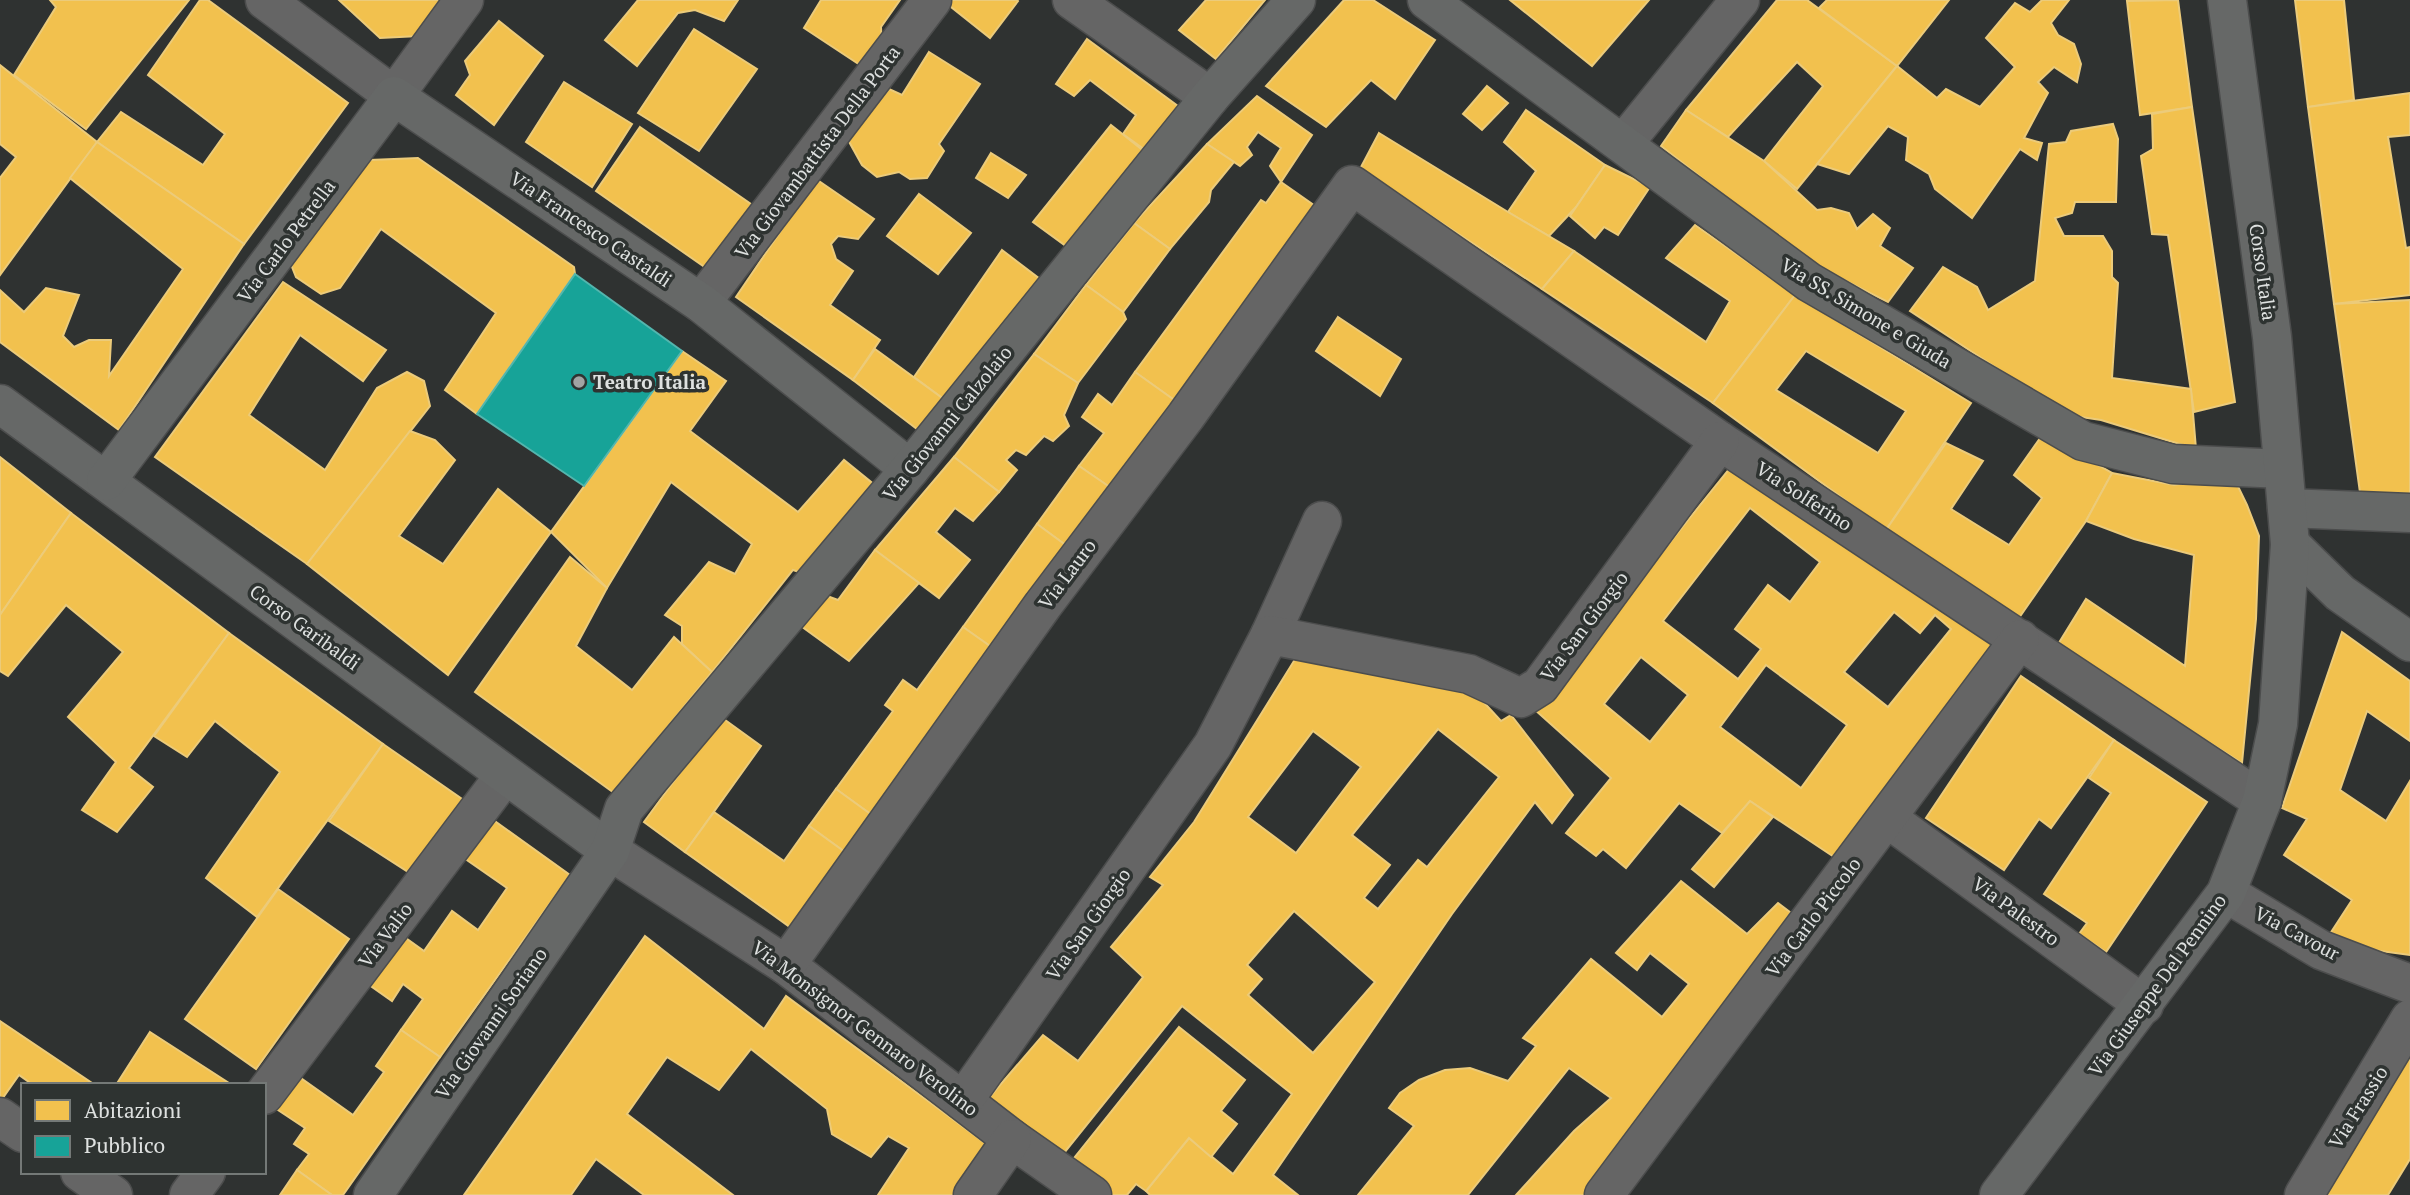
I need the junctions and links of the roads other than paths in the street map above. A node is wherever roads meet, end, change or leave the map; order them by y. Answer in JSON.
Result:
{"nodes":[{"id":1,"x":265,"y":0,"type":"edge"},
{"id":2,"x":464,"y":0,"type":"edge"},
{"id":3,"x":932,"y":0,"type":"edge"},
{"id":4,"x":1072,"y":0,"type":"edge"},
{"id":5,"x":1296,"y":0,"type":"edge"},
{"id":6,"x":1427,"y":0,"type":"edge"},
{"id":7,"x":1740,"y":0,"type":"edge"},
{"id":8,"x":2227,"y":0,"type":"edge"},
{"id":9,"x":394,"y":96,"type":"junction"},
{"id":10,"x":1210,"y":97,"type":"junction"},
{"id":11,"x":1624,"y":143,"type":"junction"},
{"id":12,"x":1352,"y":185,"type":"joint"},
{"id":13,"x":702,"y":303,"type":"junction"},
{"id":14,"x":0,"y":404,"type":"edge"},
{"id":15,"x":1720,"y":441,"type":"junction"},
{"id":16,"x":910,"y":469,"type":"junction"},
{"id":17,"x":2284,"y":469,"type":"junction"},
{"id":18,"x":106,"y":481,"type":"junction"},
{"id":19,"x":2410,"y":513,"type":"edge"},
{"id":20,"x":1322,"y":521,"type":"dead end"},
{"id":21,"x":2289,"y":526,"type":"junction"},
{"id":22,"x":1270,"y":635,"type":"junction"},
{"id":23,"x":2020,"y":639,"type":"junction"},
{"id":24,"x":2410,"y":642,"type":"edge"},
{"id":25,"x":505,"y":775,"type":"junction"},
{"id":26,"x":2262,"y":801,"type":"junction"},
{"id":27,"x":1887,"y":818,"type":"junction"},
{"id":28,"x":610,"y":851,"type":"junction"},
{"id":29,"x":2226,"y":893,"type":"junction"},
{"id":30,"x":786,"y":965,"type":"junction"},
{"id":31,"x":2410,"y":984,"type":"edge"},
{"id":32,"x":2144,"y":1005,"type":"junction"},
{"id":33,"x":2410,"y":1019,"type":"edge"},
{"id":34,"x":266,"y":1092,"type":"edge"},
{"id":35,"x":963,"y":1101,"type":"junction"},
{"id":36,"x":0,"y":1117,"type":"edge"},
{"id":37,"x":21,"y":1132,"type":"edge"},
{"id":38,"x":1012,"y":1139,"type":"junction"},
{"id":39,"x":83,"y":1174,"type":"edge"},
{"id":40,"x":205,"y":1174,"type":"edge"},
{"id":41,"x":113,"y":1195,"type":"edge"},
{"id":42,"x":189,"y":1195,"type":"edge"},
{"id":43,"x":373,"y":1195,"type":"edge"},
{"id":44,"x":973,"y":1195,"type":"edge"},
{"id":45,"x":1092,"y":1195,"type":"edge"},
{"id":46,"x":1604,"y":1195,"type":"edge"},
{"id":47,"x":1999,"y":1195,"type":"edge"},
{"id":48,"x":2304,"y":1195,"type":"edge"}],
"edges":[{"from":1,"to":9,"type":"street","name":"Via Francesco Castaldi"},
{"from":2,"to":9,"type":"street","name":"Via Carlo Petrella"},
{"from":3,"to":13,"type":"street","name":"Via Giovambattista Della Porta"},
{"from":4,"to":10,"type":"street"},
{"from":5,"to":10,"type":"main road","name":"Via Giovanni Calzolaio"},
{"from":6,"to":11,"type":"main road","name":"Via SS. Simone e Giuda"},
{"from":7,"to":11,"type":"street"},
{"from":8,"to":17,"type":"main road","name":"Corso Italia"},
{"from":9,"to":13,"type":"main road","name":"Via Francesco Castaldi"},
{"from":9,"to":18,"type":"main road","name":"Via Carlo Petrella"},
{"from":10,"to":16,"type":"main road","name":"Via Giovanni Calzolaio"},
{"from":11,"to":17,"type":"main road","name":"Via SS. Simone e Giuda"},
{"from":12,"to":15,"type":"street","name":"Via Solferino"},
{"from":12,"to":30,"type":"street","name":"Via Lauro"},
{"from":13,"to":16,"type":"main road","name":"Via Francesco Castaldi"},
{"from":14,"to":18,"type":"main road","name":"Corso Garibaldi"},
{"from":15,"to":22,"type":"street","name":"Via San Giorgio"},
{"from":15,"to":23,"type":"street","name":"Via Solferino"},
{"from":16,"to":28,"type":"main road","name":"Via Giovanni Calzolaio"},
{"from":17,"to":21,"type":"main road","name":"Corso Italia"},
{"from":18,"to":25,"type":"main road","name":"Corso Garibaldi"},
{"from":19,"to":21,"type":"main road"},
{"from":20,"to":22,"type":"street","name":"Via San Giorgio"},
{"from":21,"to":24,"type":"main road"},
{"from":21,"to":26,"type":"main road","name":"Via Giuseppe Del Pennino"},
{"from":22,"to":35,"type":"street","name":"Via San Giorgio"},
{"from":23,"to":26,"type":"street","name":"Via Solferino"},
{"from":23,"to":27,"type":"street","name":"Via Carlo Piccolo"},
{"from":25,"to":28,"type":"main road","name":"Corso Garibaldi"},
{"from":25,"to":34,"type":"street","name":"Via Valio"},
{"from":26,"to":29,"type":"main road","name":"Via Giuseppe Del Pennino"},
{"from":27,"to":32,"type":"street","name":"Via Palestro"},
{"from":27,"to":46,"type":"street","name":"Via Carlo Piccolo"},
{"from":28,"to":30,"type":"street","name":"Via Monsignor Gennaro Verolino"},
{"from":28,"to":43,"type":"main road","name":"Via Giovanni Soriano"},
{"from":29,"to":31,"type":"street","name":"Via Cavour"},
{"from":29,"to":32,"type":"main road","name":"Via Giuseppe Del Pennino"},
{"from":30,"to":35,"type":"street","name":"Via Monsignor Gennaro Verolino"},
{"from":32,"to":47,"type":"main road","name":"Via Giuseppe Del Pennino"},
{"from":33,"to":48,"type":"street","name":"Via Frassio"},
{"from":35,"to":38,"type":"street","name":"Via Monsignor Gennaro Verolino"},
{"from":36,"to":37,"type":"street"},
{"from":38,"to":44,"type":"street"},
{"from":38,"to":45,"type":"street","name":"Via Monsignor Gennaro Verolino"},
{"from":39,"to":41,"type":"street"},
{"from":40,"to":42,"type":"street"}]}
